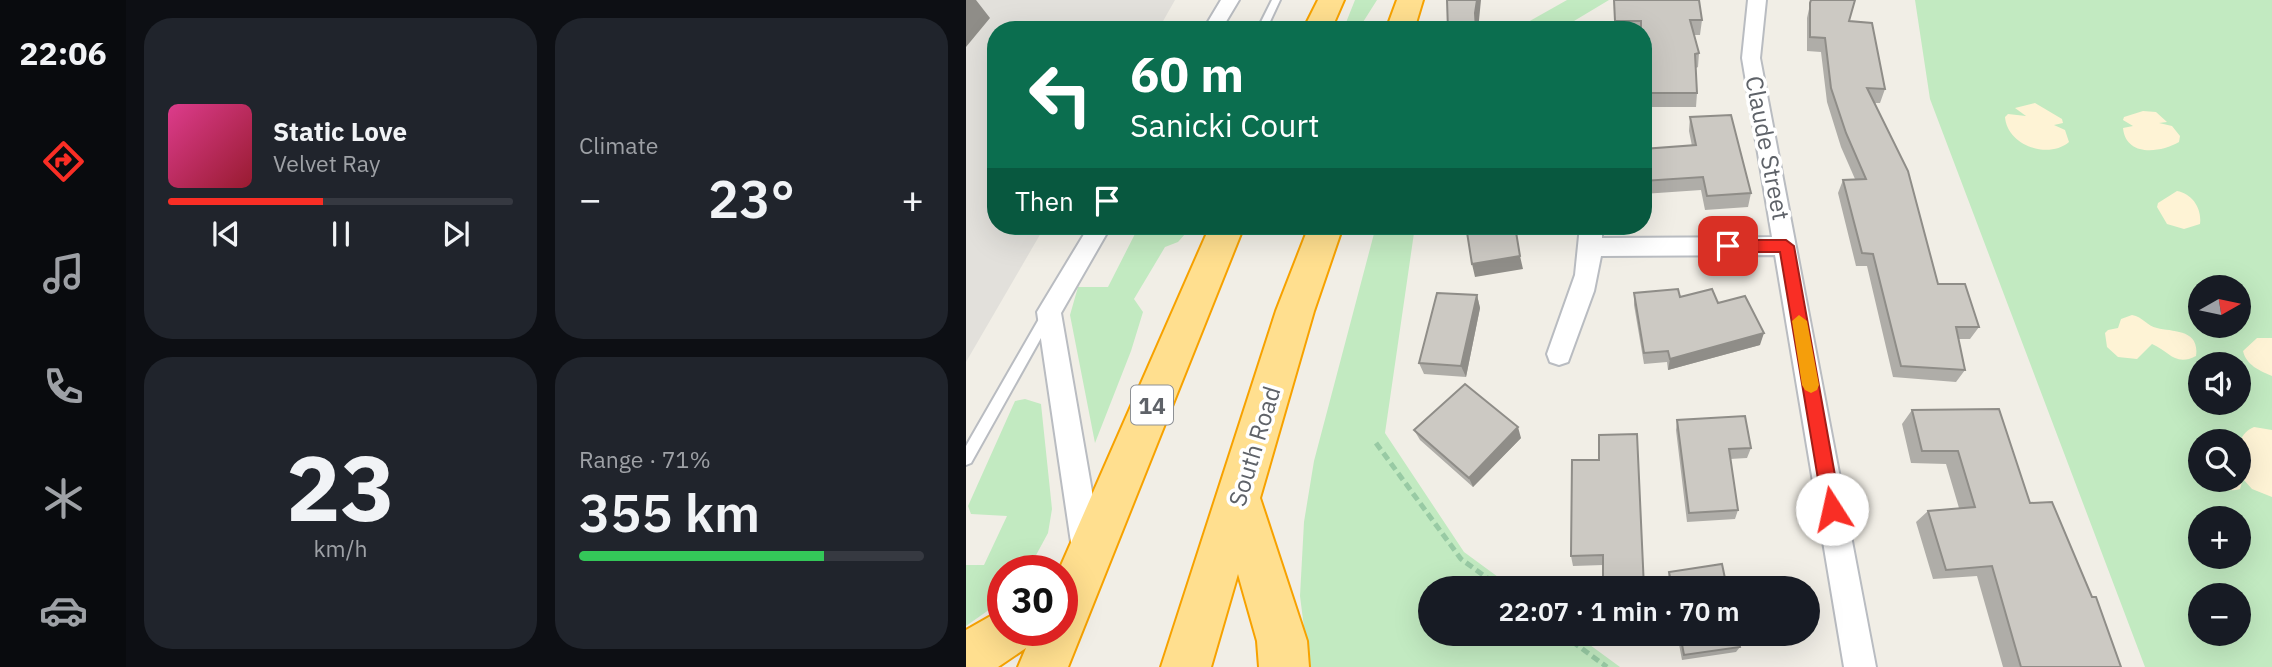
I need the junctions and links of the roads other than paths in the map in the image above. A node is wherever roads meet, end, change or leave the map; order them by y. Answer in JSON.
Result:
{"nodes":[{"id":1,"x":1230,"y":0,"type":"edge"},
{"id":2,"x":1276,"y":0,"type":"edge"},
{"id":3,"x":1331,"y":0,"type":"edge"},
{"id":4,"x":1410,"y":0,"type":"edge"},
{"id":5,"x":1757,"y":0,"type":"edge"},
{"id":6,"x":1217,"y":21,"type":"edge"},
{"id":7,"x":1266,"y":21,"type":"edge"},
{"id":8,"x":1321,"y":21,"type":"edge"},
{"id":9,"x":1403,"y":21,"type":"edge"},
{"id":10,"x":1095,"y":235,"type":"edge"},
{"id":11,"x":1223,"y":235,"type":"edge"},
{"id":12,"x":1323,"y":235,"type":"edge"},
{"id":13,"x":1592,"y":236,"type":"edge"},
{"id":14,"x":1786,"y":246,"type":"junction"},
{"id":15,"x":1049,"y":312,"type":"junction"},
{"id":16,"x":1559,"y":354,"type":"dead end"},
{"id":17,"x":966,"y":459,"type":"edge"},
{"id":18,"x":1238,"y":499,"type":"junction"},
{"id":19,"x":1076,"y":555,"type":"edge"},
{"id":20,"x":1078,"y":572,"type":"edge"},
{"id":21,"x":987,"y":645,"type":"edge"},
{"id":22,"x":1052,"y":646,"type":"edge"},
{"id":23,"x":966,"y":659,"type":"edge"},
{"id":24,"x":1043,"y":667,"type":"edge"},
{"id":25,"x":1186,"y":667,"type":"edge"},
{"id":26,"x":1284,"y":667,"type":"edge"},
{"id":27,"x":1860,"y":667,"type":"edge"}],
"edges":[{"from":1,"to":6,"type":"street"},
{"from":2,"to":7,"type":"lane"},
{"from":3,"to":8,"type":"highway"},
{"from":4,"to":9,"type":"highway"},
{"from":5,"to":14,"type":"street","name":"Claude Street"},
{"from":10,"to":15,"type":"street"},
{"from":11,"to":20,"type":"highway","number":"14"},
{"from":12,"to":18,"type":"highway","name":"South Road"},
{"from":13,"to":14,"type":"street"},
{"from":13,"to":16,"type":"street"},
{"from":14,"to":27,"type":"street","name":"Claude Street"},
{"from":15,"to":17,"type":"lane"},
{"from":15,"to":19,"type":"street"},
{"from":18,"to":25,"type":"highway","name":"South Road"},
{"from":18,"to":26,"type":"highway"},
{"from":21,"to":23,"type":"highway"},
{"from":22,"to":24,"type":"highway"}]}
